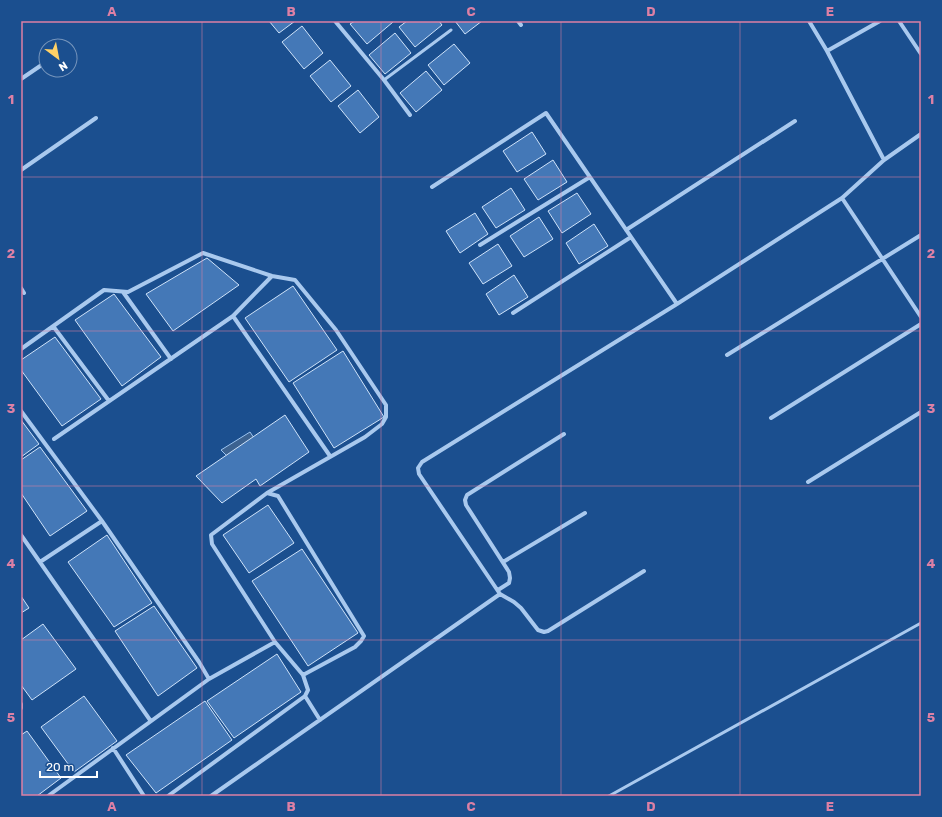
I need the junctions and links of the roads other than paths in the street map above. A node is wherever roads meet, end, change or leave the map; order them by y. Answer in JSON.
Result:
{"nodes":[{"id":1,"x":335,"y":21,"type":"edge"},
{"id":2,"x":809,"y":21,"type":"edge"},
{"id":3,"x":880,"y":21,"type":"edge"},
{"id":4,"x":900,"y":21,"type":"edge"},
{"id":5,"x":451,"y":30,"type":"dead end"},
{"id":6,"x":827,"y":51,"type":"junction"},
{"id":7,"x":921,"y":54,"type":"edge"},
{"id":8,"x":38,"y":67,"type":"edge"},
{"id":9,"x":21,"y":79,"type":"edge"},
{"id":10,"x":384,"y":80,"type":"junction"},
{"id":11,"x":410,"y":115,"type":"dead end"},
{"id":12,"x":96,"y":118,"type":"dead end"},
{"id":13,"x":794,"y":121,"type":"dead end"},
{"id":14,"x":921,"y":134,"type":"edge"},
{"id":15,"x":884,"y":160,"type":"junction"},
{"id":16,"x":21,"y":170,"type":"edge"},
{"id":17,"x":590,"y":177,"type":"junction"},
{"id":18,"x":432,"y":187,"type":"dead end"},
{"id":19,"x":842,"y":198,"type":"junction"},
{"id":20,"x":626,"y":230,"type":"junction"},
{"id":21,"x":921,"y":235,"type":"edge"},
{"id":22,"x":631,"y":237,"type":"junction"},
{"id":23,"x":480,"y":245,"type":"dead end"},
{"id":24,"x":882,"y":260,"type":"junction"},
{"id":25,"x":272,"y":276,"type":"junction"},
{"id":26,"x":21,"y":288,"type":"edge"},
{"id":27,"x":123,"y":292,"type":"junction"},
{"id":28,"x":24,"y":293,"type":"dead end"},
{"id":29,"x":677,"y":304,"type":"junction"},
{"id":30,"x":513,"y":313,"type":"dead end"},
{"id":31,"x":233,"y":316,"type":"junction"},
{"id":32,"x":921,"y":317,"type":"edge"},
{"id":33,"x":921,"y":324,"type":"edge"},
{"id":34,"x":53,"y":326,"type":"junction"},
{"id":35,"x":21,"y":349,"type":"edge"},
{"id":36,"x":727,"y":355,"type":"dead end"},
{"id":37,"x":172,"y":359,"type":"junction"},
{"id":38,"x":109,"y":401,"type":"junction"},
{"id":39,"x":21,"y":411,"type":"edge"},
{"id":40,"x":921,"y":412,"type":"edge"},
{"id":41,"x":771,"y":418,"type":"dead end"},
{"id":42,"x":564,"y":434,"type":"dead end"},
{"id":43,"x":54,"y":439,"type":"dead end"},
{"id":44,"x":330,"y":456,"type":"junction"},
{"id":45,"x":808,"y":482,"type":"dead end"},
{"id":46,"x":267,"y":493,"type":"junction"},
{"id":47,"x":585,"y":513,"type":"dead end"},
{"id":48,"x":102,"y":521,"type":"junction"},
{"id":49,"x":21,"y":535,"type":"edge"},
{"id":50,"x":40,"y":562,"type":"junction"},
{"id":51,"x":503,"y":562,"type":"junction"},
{"id":52,"x":644,"y":571,"type":"dead end"},
{"id":53,"x":499,"y":592,"type":"junction"},
{"id":54,"x":921,"y":623,"type":"edge"},
{"id":55,"x":275,"y":642,"type":"junction"},
{"id":56,"x":303,"y":675,"type":"junction"},
{"id":57,"x":209,"y":679,"type":"junction"},
{"id":58,"x":305,"y":696,"type":"junction"},
{"id":59,"x":21,"y":704,"type":"edge"},
{"id":60,"x":21,"y":708,"type":"edge"},
{"id":61,"x":150,"y":720,"type":"junction"},
{"id":62,"x":320,"y":720,"type":"junction"},
{"id":63,"x":113,"y":748,"type":"junction"},
{"id":64,"x":48,"y":796,"type":"edge"},
{"id":65,"x":144,"y":796,"type":"edge"},
{"id":66,"x":168,"y":796,"type":"edge"},
{"id":67,"x":211,"y":796,"type":"edge"},
{"id":68,"x":609,"y":796,"type":"edge"}],
"edges":[{"from":1,"to":10,"type":"street"},
{"from":2,"to":6,"type":"street"},
{"from":3,"to":6,"type":"street"},
{"from":4,"to":7,"type":"street"},
{"from":5,"to":10,"type":"lane"},
{"from":6,"to":15,"type":"street"},
{"from":8,"to":9,"type":"street"},
{"from":10,"to":11,"type":"street"},
{"from":12,"to":16,"type":"street"},
{"from":13,"to":20,"type":"street"},
{"from":14,"to":15,"type":"street"},
{"from":15,"to":19,"type":"street"},
{"from":17,"to":18,"type":"street"},
{"from":17,"to":20,"type":"street"},
{"from":17,"to":23,"type":"street"},
{"from":19,"to":24,"type":"street"},
{"from":19,"to":29,"type":"street"},
{"from":20,"to":22,"type":"street"},
{"from":21,"to":24,"type":"street"},
{"from":22,"to":29,"type":"street"},
{"from":22,"to":30,"type":"street"},
{"from":24,"to":32,"type":"street"},
{"from":24,"to":36,"type":"street"},
{"from":25,"to":27,"type":"street"},
{"from":25,"to":31,"type":"street"},
{"from":25,"to":44,"type":"street"},
{"from":26,"to":28,"type":"street"},
{"from":27,"to":34,"type":"street"},
{"from":27,"to":37,"type":"street"},
{"from":29,"to":53,"type":"street"},
{"from":31,"to":37,"type":"street"},
{"from":31,"to":44,"type":"street"},
{"from":33,"to":41,"type":"street"},
{"from":34,"to":35,"type":"street"},
{"from":34,"to":38,"type":"street"},
{"from":37,"to":38,"type":"street"},
{"from":38,"to":43,"type":"street"},
{"from":39,"to":48,"type":"street"},
{"from":40,"to":45,"type":"street"},
{"from":42,"to":51,"type":"street"},
{"from":44,"to":46,"type":"street"},
{"from":46,"to":55,"type":"street"},
{"from":46,"to":56,"type":"street"},
{"from":47,"to":51,"type":"street"},
{"from":48,"to":50,"type":"street"},
{"from":48,"to":57,"type":"street"},
{"from":49,"to":50,"type":"street"},
{"from":50,"to":61,"type":"street"},
{"from":51,"to":53,"type":"street"},
{"from":52,"to":53,"type":"street"},
{"from":53,"to":62,"type":"street"},
{"from":54,"to":68,"type":"lane"},
{"from":55,"to":56,"type":"street"},
{"from":55,"to":57,"type":"street"},
{"from":56,"to":58,"type":"street"},
{"from":57,"to":61,"type":"street"},
{"from":58,"to":62,"type":"street"},
{"from":58,"to":66,"type":"street"},
{"from":59,"to":60,"type":"street"},
{"from":61,"to":63,"type":"street"},
{"from":62,"to":67,"type":"street"},
{"from":63,"to":64,"type":"street"},
{"from":63,"to":65,"type":"street"}]}
